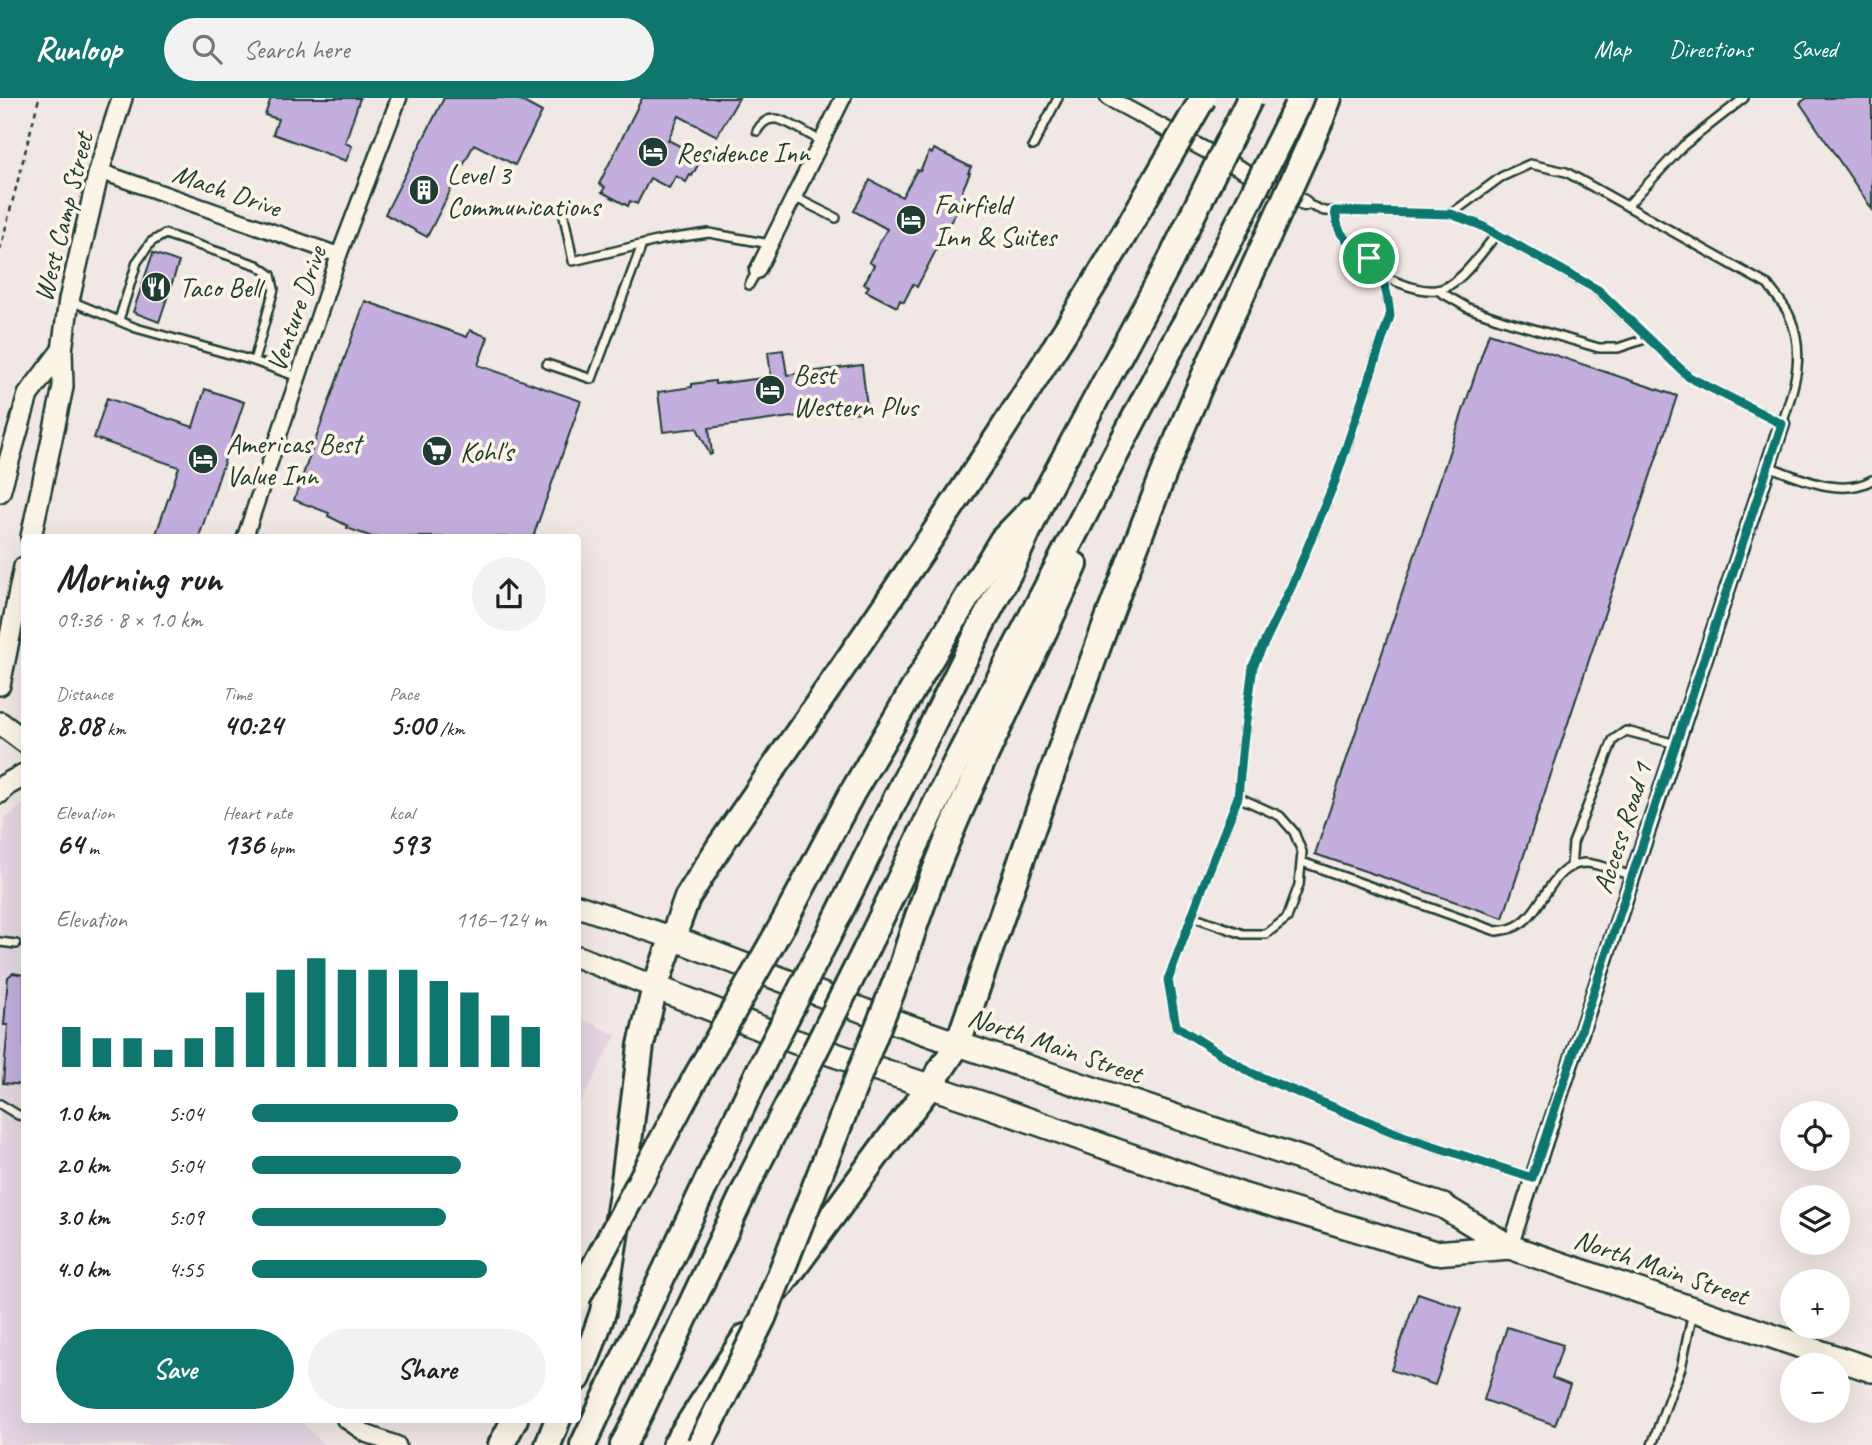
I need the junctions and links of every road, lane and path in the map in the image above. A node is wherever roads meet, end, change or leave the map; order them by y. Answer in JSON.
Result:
{"nodes":[{"id":1,"x":39,"y":98,"type":"edge"},
{"id":2,"x":122,"y":98,"type":"edge"},
{"id":3,"x":399,"y":98,"type":"edge"},
{"id":4,"x":843,"y":98,"type":"edge"},
{"id":5,"x":1058,"y":98,"type":"edge"},
{"id":6,"x":1108,"y":98,"type":"edge"},
{"id":7,"x":1203,"y":98,"type":"edge"},
{"id":8,"x":1250,"y":98,"type":"edge"},
{"id":9,"x":1744,"y":98,"type":"edge"},
{"id":10,"x":1298,"y":103,"type":"edge"},
{"id":11,"x":1325,"y":108,"type":"edge"},
{"id":12,"x":757,"y":131,"type":"dead end"},
{"id":13,"x":822,"y":142,"type":"junction"},
{"id":14,"x":1033,"y":146,"type":"dead end"},
{"id":15,"x":99,"y":171,"type":"junction"},
{"id":16,"x":793,"y":196,"type":"junction"},
{"id":17,"x":1304,"y":203,"type":"joint"},
{"id":18,"x":1627,"y":206,"type":"junction"},
{"id":19,"x":1335,"y":211,"type":"junction"},
{"id":20,"x":1451,"y":214,"type":"junction"},
{"id":21,"x":564,"y":216,"type":"dead end"},
{"id":22,"x":836,"y":218,"type":"dead end"},
{"id":23,"x":1497,"y":234,"type":"junction"},
{"id":24,"x":770,"y":244,"type":"junction"},
{"id":25,"x":642,"y":245,"type":"junction"},
{"id":26,"x":0,"y":250,"type":"edge"},
{"id":27,"x":339,"y":255,"type":"junction"},
{"id":28,"x":757,"y":271,"type":"joint"},
{"id":29,"x":1382,"y":276,"type":"junction"},
{"id":30,"x":749,"y":285,"type":"dead end"},
{"id":31,"x":1437,"y":290,"type":"junction"},
{"id":32,"x":69,"y":300,"type":"junction"},
{"id":33,"x":119,"y":320,"type":"junction"},
{"id":34,"x":1648,"y":338,"type":"junction"},
{"id":35,"x":1172,"y":346,"type":"junction"},
{"id":36,"x":62,"y":350,"type":"junction"},
{"id":37,"x":254,"y":361,"type":"junction"},
{"id":38,"x":547,"y":364,"type":"dead end"},
{"id":39,"x":299,"y":378,"type":"junction"},
{"id":40,"x":1782,"y":424,"type":"junction"},
{"id":41,"x":1768,"y":466,"type":"junction"},
{"id":42,"x":1872,"y":480,"type":"edge"},
{"id":43,"x":0,"y":492,"type":"edge"},
{"id":44,"x":1044,"y":496,"type":"junction"},
{"id":45,"x":32,"y":534,"type":"edge"},
{"id":46,"x":246,"y":534,"type":"edge"},
{"id":47,"x":21,"y":582,"type":"edge"},
{"id":48,"x":0,"y":685,"type":"edge"},
{"id":49,"x":0,"y":721,"type":"edge"},
{"id":50,"x":21,"y":722,"type":"edge"},
{"id":51,"x":21,"y":738,"type":"edge"},
{"id":52,"x":1676,"y":744,"type":"junction"},
{"id":53,"x":21,"y":776,"type":"edge"},
{"id":54,"x":0,"y":792,"type":"edge"},
{"id":55,"x":1238,"y":797,"type":"junction"},
{"id":56,"x":1301,"y":862,"type":"junction"},
{"id":57,"x":1570,"y":867,"type":"junction"},
{"id":58,"x":1632,"y":876,"type":"junction"},
{"id":59,"x":581,"y":906,"type":"edge"},
{"id":60,"x":1192,"y":916,"type":"junction"},
{"id":61,"x":673,"y":938,"type":"junction"},
{"id":62,"x":0,"y":942,"type":"edge"},
{"id":63,"x":16,"y":944,"type":"dead end"},
{"id":64,"x":581,"y":958,"type":"edge"},
{"id":65,"x":655,"y":987,"type":"junction"},
{"id":66,"x":958,"y":1044,"type":"junction"},
{"id":67,"x":930,"y":1086,"type":"junction"},
{"id":68,"x":0,"y":1104,"type":"edge"},
{"id":69,"x":21,"y":1116,"type":"edge"},
{"id":70,"x":1532,"y":1178,"type":"junction"},
{"id":71,"x":1510,"y":1247,"type":"junction"},
{"id":72,"x":581,"y":1291,"type":"edge"},
{"id":73,"x":1693,"y":1309,"type":"junction"},
{"id":74,"x":1872,"y":1370,"type":"edge"},
{"id":75,"x":581,"y":1371,"type":"edge"},
{"id":76,"x":351,"y":1423,"type":"edge"},
{"id":77,"x":513,"y":1423,"type":"edge"},
{"id":78,"x":556,"y":1423,"type":"edge"},
{"id":79,"x":397,"y":1445,"type":"edge"},
{"id":80,"x":501,"y":1445,"type":"edge"},
{"id":81,"x":548,"y":1445,"type":"edge"},
{"id":82,"x":583,"y":1445,"type":"edge"},
{"id":83,"x":623,"y":1445,"type":"edge"},
{"id":84,"x":676,"y":1445,"type":"edge"},
{"id":85,"x":700,"y":1445,"type":"edge"},
{"id":86,"x":1652,"y":1445,"type":"edge"}],
"edges":[{"from":1,"to":26,"type":"path"},
{"from":2,"to":15,"type":"main road","name":"West Camp Street"},
{"from":3,"to":27,"type":"street","name":"Venture Drive"},
{"from":4,"to":13,"type":"street"},
{"from":5,"to":14,"type":"lane"},
{"from":6,"to":17,"type":"street"},
{"from":7,"to":61,"type":"highway","bridge":true},
{"from":8,"to":44,"type":"highway","bridge":true},
{"from":9,"to":18,"type":"lane"},
{"from":10,"to":35,"type":"highway","bridge":true},
{"from":11,"to":66,"type":"highway","bridge":true},
{"from":12,"to":13,"type":"lane"},
{"from":13,"to":16,"type":"street"},
{"from":15,"to":27,"type":"street","name":"Mach Drive"},
{"from":15,"to":32,"type":"main road","name":"West Camp Street"},
{"from":16,"to":22,"type":"lane"},
{"from":16,"to":24,"type":"street"},
{"from":17,"to":19,"type":"lane"},
{"from":18,"to":20,"type":"lane"},
{"from":18,"to":40,"type":"lane"},
{"from":19,"to":20,"type":"lane"},
{"from":19,"to":29,"type":"lane"},
{"from":20,"to":23,"type":"lane"},
{"from":21,"to":25,"type":"lane"},
{"from":23,"to":31,"type":"lane"},
{"from":23,"to":34,"type":"lane"},
{"from":24,"to":25,"type":"lane"},
{"from":24,"to":28,"type":"street"},
{"from":25,"to":38,"type":"lane"},
{"from":27,"to":39,"type":"street","name":"Venture Drive"},
{"from":28,"to":30,"type":"lane"},
{"from":29,"to":31,"type":"lane"},
{"from":29,"to":55,"type":"lane"},
{"from":31,"to":34,"type":"lane"},
{"from":32,"to":33,"type":"lane"},
{"from":32,"to":36,"type":"main road","name":"West Camp Street"},
{"from":33,"to":37,"type":"lane"},
{"from":33,"to":37,"type":"lane"},
{"from":34,"to":40,"type":"lane"},
{"from":35,"to":83,"type":"highway","bridge":true},
{"from":35,"to":85,"type":"highway","bridge":true},
{"from":36,"to":43,"type":"main road","name":"West Camp Street"},
{"from":36,"to":45,"type":"main road","name":"West Camp Street"},
{"from":37,"to":39,"type":"lane"},
{"from":39,"to":46,"type":"street","name":"Venture Drive"},
{"from":40,"to":41,"type":"street","name":"Access Road 1"},
{"from":41,"to":42,"type":"lane"},
{"from":41,"to":52,"type":"street","name":"Access Road 1"},
{"from":44,"to":72,"type":"highway","bridge":true},
{"from":44,"to":82,"type":"highway","bridge":true},
{"from":47,"to":48,"type":"main road"},
{"from":49,"to":50,"type":"main road"},
{"from":49,"to":51,"type":"main road"},
{"from":52,"to":57,"type":"lane"},
{"from":52,"to":58,"type":"street","name":"Access Road 1"},
{"from":53,"to":54,"type":"main road"},
{"from":55,"to":56,"type":"lane"},
{"from":55,"to":60,"type":"lane"},
{"from":56,"to":57,"type":"lane"},
{"from":56,"to":60,"type":"lane"},
{"from":57,"to":58,"type":"lane"},
{"from":58,"to":70,"type":"street","name":"Access Road 1"},
{"from":59,"to":61,"type":"main road","name":"North Main Street"},
{"from":60,"to":70,"type":"lane"},
{"from":61,"to":65,"type":"highway"},
{"from":61,"to":66,"type":"highway","name":"North Main Street"},
{"from":62,"to":63,"type":"lane"},
{"from":64,"to":65,"type":"main road","name":"North Main Street"},
{"from":65,"to":67,"type":"highway","name":"North Main Street"},
{"from":65,"to":75,"type":"highway"},
{"from":66,"to":67,"type":"highway"},
{"from":66,"to":71,"type":"highway","name":"North Main Street"},
{"from":67,"to":71,"type":"highway","name":"North Main Street"},
{"from":67,"to":84,"type":"highway"},
{"from":68,"to":69,"type":"lane"},
{"from":70,"to":71,"type":"street","name":"Access Road 1"},
{"from":71,"to":73,"type":"highway","name":"North Main Street"},
{"from":73,"to":74,"type":"highway","name":"North Main Street"},
{"from":73,"to":86,"type":"lane"},
{"from":76,"to":79,"type":"street"},
{"from":77,"to":80,"type":"highway"},
{"from":78,"to":81,"type":"highway"}]}
